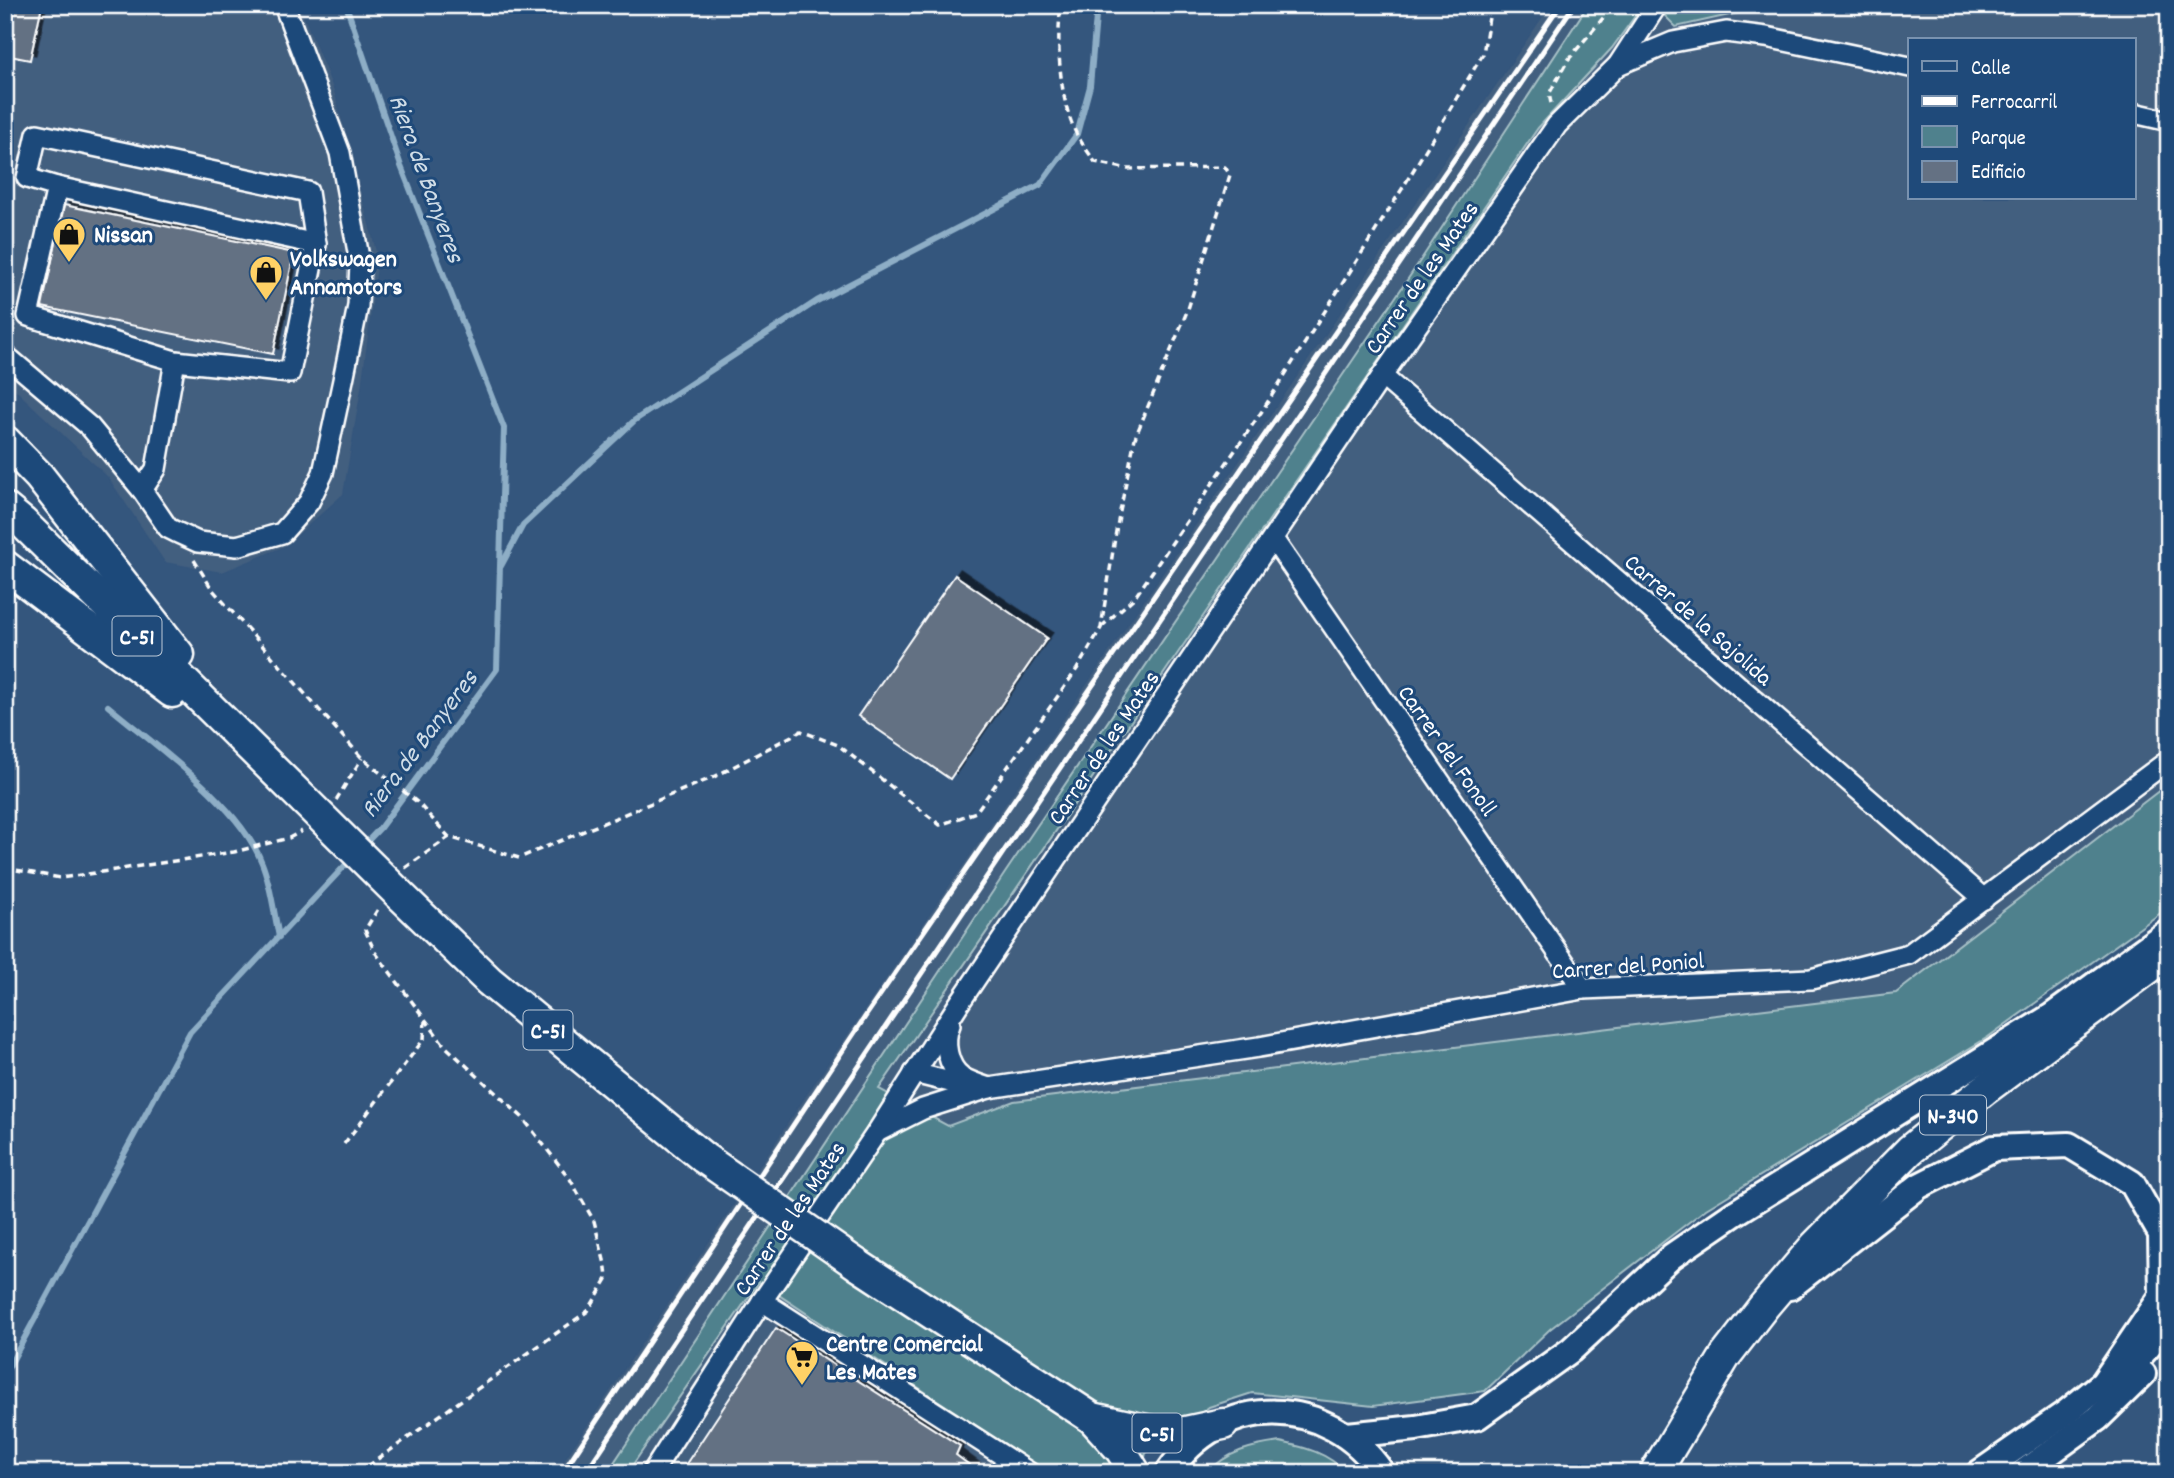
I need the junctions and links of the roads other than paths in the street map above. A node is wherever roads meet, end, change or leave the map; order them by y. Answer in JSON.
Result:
{"nodes":[{"id":1,"x":284,"y":5,"type":"edge"},
{"id":2,"x":1657,"y":5,"type":"edge"},
{"id":3,"x":1618,"y":65,"type":"junction"},
{"id":4,"x":1908,"y":67,"type":"edge"},
{"id":5,"x":2136,"y":113,"type":"edge"},
{"id":6,"x":2169,"y":121,"type":"edge"},
{"id":7,"x":57,"y":187,"type":"junction"},
{"id":8,"x":316,"y":244,"type":"junction"},
{"id":9,"x":5,"y":355,"type":"edge"},
{"id":10,"x":175,"y":361,"type":"junction"},
{"id":11,"x":1382,"y":376,"type":"junction"},
{"id":12,"x":5,"y":441,"type":"edge"},
{"id":13,"x":142,"y":490,"type":"junction"},
{"id":14,"x":5,"y":508,"type":"edge"},
{"id":15,"x":1273,"y":539,"type":"junction"},
{"id":16,"x":5,"y":566,"type":"edge"},
{"id":17,"x":2169,"y":760,"type":"edge"},
{"id":18,"x":267,"y":765,"type":"junction"},
{"id":19,"x":1984,"y":899,"type":"junction"},
{"id":20,"x":2169,"y":931,"type":"edge"},
{"id":21,"x":2169,"y":953,"type":"edge"},
{"id":22,"x":1583,"y":989,"type":"junction"},
{"id":23,"x":958,"y":1005,"type":"junction"},
{"id":24,"x":914,"y":1073,"type":"junction"},
{"id":25,"x":989,"y":1088,"type":"junction"},
{"id":26,"x":877,"y":1132,"type":"junction"},
{"id":27,"x":762,"y":1301,"type":"junction"},
{"id":28,"x":1764,"y":1306,"type":"junction"},
{"id":29,"x":2169,"y":1324,"type":"edge"},
{"id":30,"x":2169,"y":1348,"type":"edge"},
{"id":31,"x":1092,"y":1418,"type":"junction"},
{"id":32,"x":1223,"y":1424,"type":"junction"},
{"id":33,"x":1347,"y":1435,"type":"junction"},
{"id":34,"x":652,"y":1473,"type":"edge"},
{"id":35,"x":1030,"y":1473,"type":"edge"},
{"id":36,"x":1135,"y":1473,"type":"edge"},
{"id":37,"x":1168,"y":1473,"type":"edge"},
{"id":38,"x":1382,"y":1473,"type":"edge"},
{"id":39,"x":1655,"y":1473,"type":"edge"},
{"id":40,"x":1979,"y":1473,"type":"edge"},
{"id":41,"x":2001,"y":1473,"type":"edge"},
{"id":42,"x":2022,"y":1473,"type":"edge"}],
"edges":[{"from":1,"to":13,"type":"street"},
{"from":2,"to":3,"type":"street"},
{"from":3,"to":4,"type":"street"},
{"from":3,"to":11,"type":"street","name":"Carrer de les Mates"},
{"from":5,"to":6,"type":"street"},
{"from":7,"to":8,"type":"street"},
{"from":7,"to":8,"type":"street"},
{"from":7,"to":10,"type":"street"},
{"from":8,"to":10,"type":"street"},
{"from":9,"to":13,"type":"street"},
{"from":10,"to":13,"type":"street"},
{"from":11,"to":15,"type":"street","name":"Carrer de les Mates"},
{"from":11,"to":19,"type":"street","name":"Carrer de la Sajolida"},
{"from":12,"to":18,"type":"highway"},
{"from":14,"to":18,"type":"highway","number":"C-51"},
{"from":15,"to":22,"type":"street","name":"Carrer del Fonoll"},
{"from":15,"to":23,"type":"street","name":"Carrer de les Mates"},
{"from":16,"to":18,"type":"highway","number":"C-51"},
{"from":17,"to":19,"type":"street","name":"Carrer del Poniol"},
{"from":18,"to":31,"type":"highway","number":"C-51","bridge":true},
{"from":19,"to":22,"type":"street","name":"Carrer del Poniol"},
{"from":20,"to":33,"type":"main road"},
{"from":21,"to":28,"type":"highway","number":"N-340"},
{"from":22,"to":25,"type":"street","name":"Carrer del Poniol"},
{"from":23,"to":24,"type":"street","name":"Carrer de les Mates"},
{"from":23,"to":25,"type":"street"},
{"from":24,"to":25,"type":"street","name":"Carrer del Poniol"},
{"from":24,"to":26,"type":"street","name":"Carrer de les Mates"},
{"from":25,"to":26,"type":"street","name":"Carrer del Poniol"},
{"from":26,"to":27,"type":"street","name":"Carrer de les Mates"},
{"from":27,"to":34,"type":"street","name":"Carrer de les Mates"},
{"from":27,"to":35,"type":"street"},
{"from":28,"to":39,"type":"highway","number":"N-340"},
{"from":28,"to":40,"type":"main road"},
{"from":29,"to":41,"type":"main road"},
{"from":30,"to":42,"type":"main road"},
{"from":31,"to":32,"type":"highway","number":"C-51"},
{"from":31,"to":36,"type":"highway","number":"C-51"},
{"from":32,"to":33,"type":"main road"},
{"from":32,"to":37,"type":"main road"},
{"from":33,"to":38,"type":"main road"}]}
